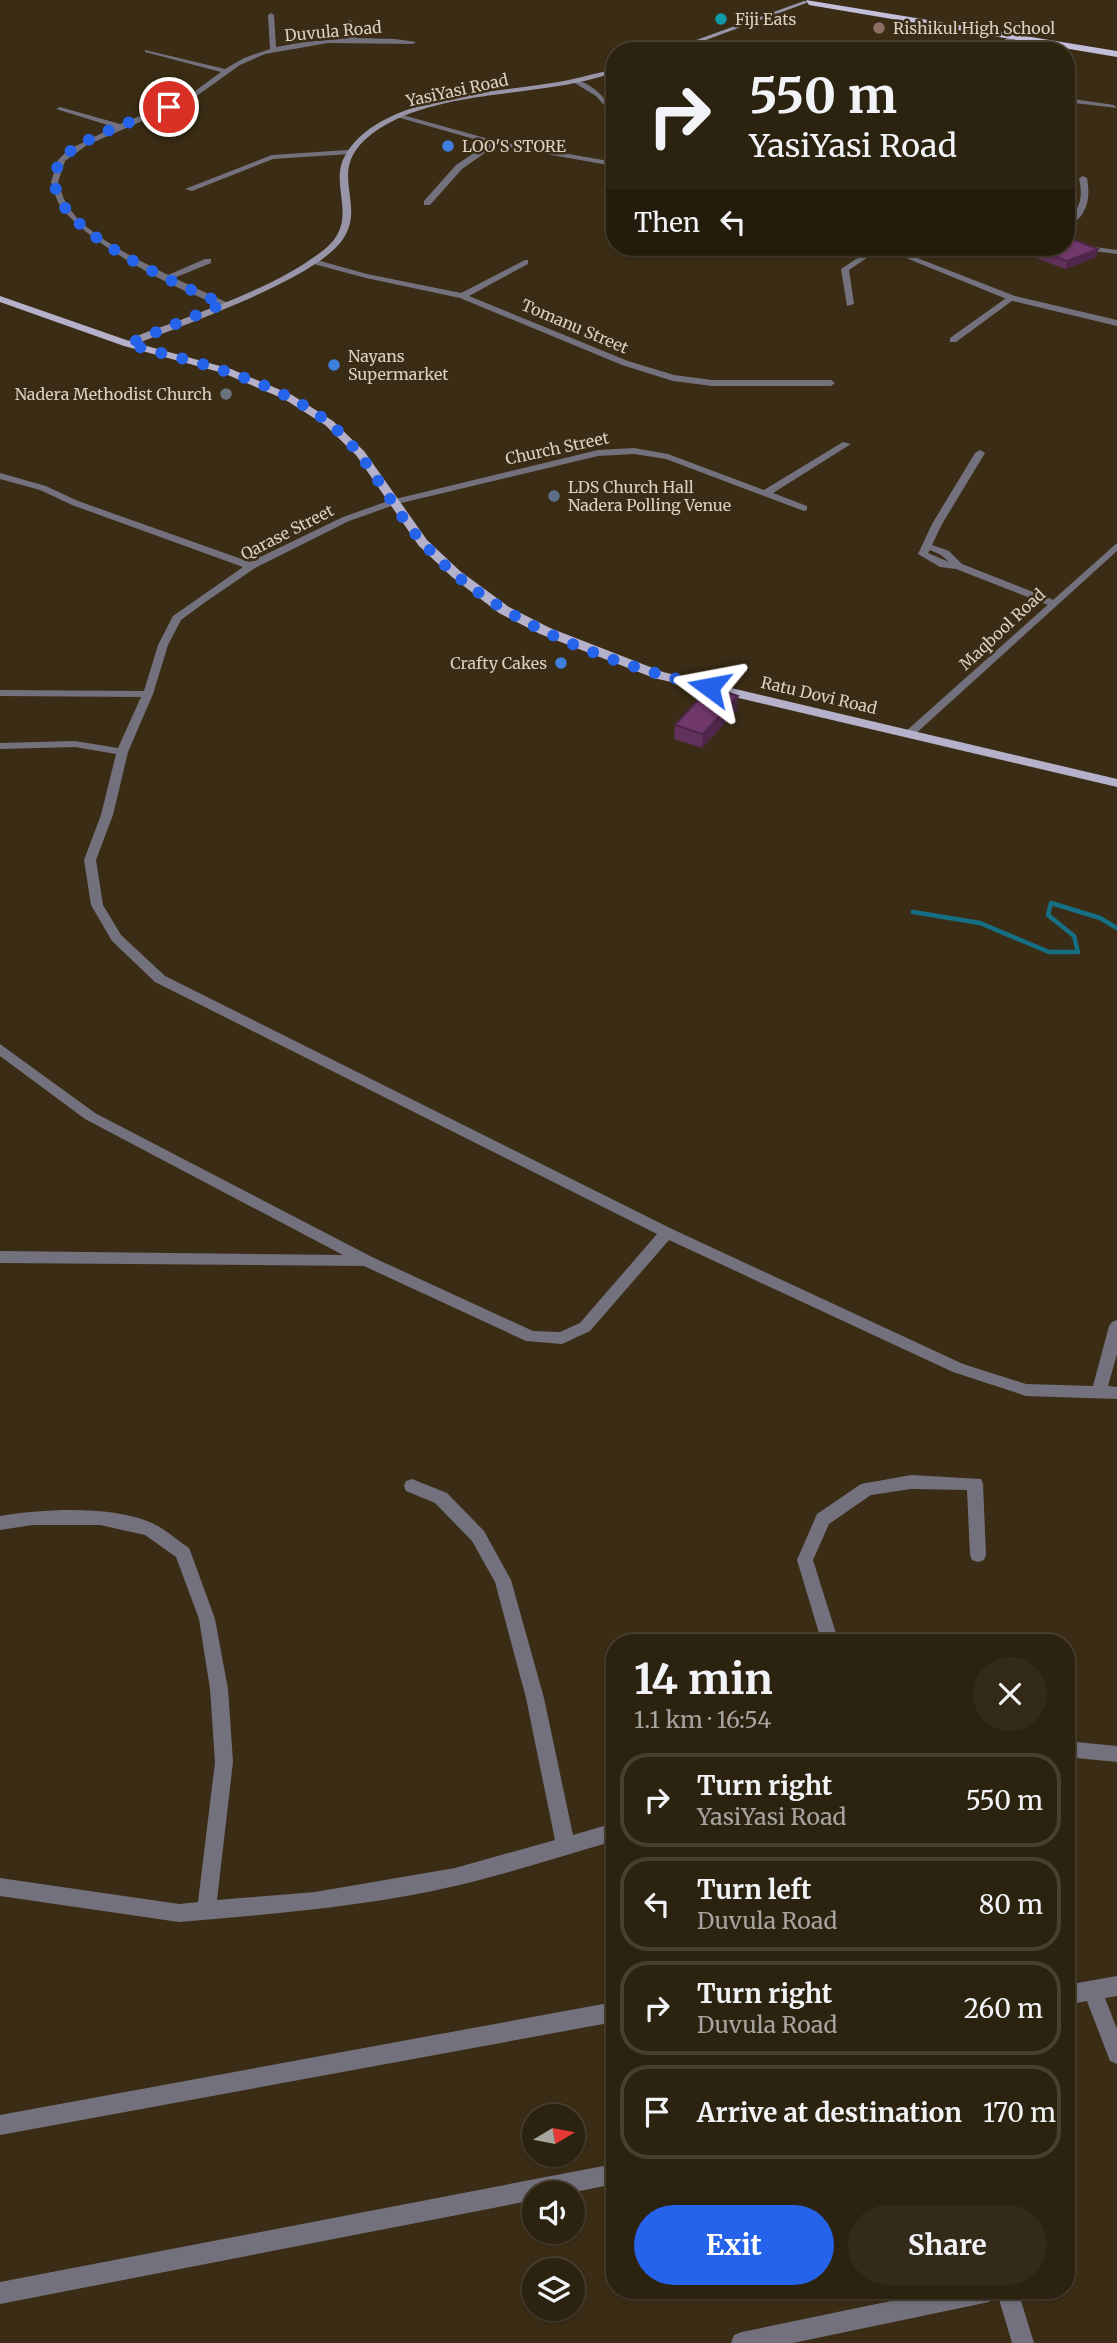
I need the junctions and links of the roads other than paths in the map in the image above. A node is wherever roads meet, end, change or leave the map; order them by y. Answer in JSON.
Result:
{"nodes":[{"id":1,"x":823,"y":0,"type":"edge"},
{"id":2,"x":805,"y":1,"type":"edge"},
{"id":3,"x":271,"y":15,"type":"dead end"},
{"id":4,"x":350,"y":22,"type":"dead end"},
{"id":5,"x":1015,"y":36,"type":"junction"},
{"id":6,"x":353,"y":41,"type":"junction"},
{"id":7,"x":413,"y":42,"type":"dead end"},
{"id":8,"x":694,"y":42,"type":"edge"},
{"id":9,"x":1004,"y":42,"type":"edge"},
{"id":10,"x":1053,"y":42,"type":"edge"},
{"id":11,"x":1075,"y":45,"type":"edge"},
{"id":12,"x":147,"y":51,"type":"dead end"},
{"id":13,"x":273,"y":51,"type":"junction"},
{"id":14,"x":1117,"y":52,"type":"edge"},
{"id":15,"x":225,"y":71,"type":"junction"},
{"id":16,"x":606,"y":73,"type":"edge"},
{"id":17,"x":575,"y":81,"type":"junction"},
{"id":18,"x":1075,"y":101,"type":"edge"},
{"id":19,"x":606,"y":105,"type":"edge"},
{"id":20,"x":1114,"y":107,"type":"dead end"},
{"id":21,"x":60,"y":109,"type":"dead end"},
{"id":22,"x":399,"y":116,"type":"junction"},
{"id":23,"x":123,"y":127,"type":"junction"},
{"id":24,"x":495,"y":143,"type":"junction"},
{"id":25,"x":347,"y":152,"type":"junction"},
{"id":26,"x":606,"y":163,"type":"edge"},
{"id":27,"x":1083,"y":178,"type":"dead end"},
{"id":28,"x":189,"y":189,"type":"dead end"},
{"id":29,"x":427,"y":203,"type":"dead end"},
{"id":30,"x":1075,"y":218,"type":"edge"},
{"id":31,"x":1075,"y":244,"type":"edge"},
{"id":32,"x":1117,"y":252,"type":"edge"},
{"id":33,"x":866,"y":256,"type":"edge"},
{"id":34,"x":904,"y":256,"type":"edge"},
{"id":35,"x":208,"y":261,"type":"dead end"},
{"id":36,"x":313,"y":261,"type":"junction"},
{"id":37,"x":525,"y":262,"type":"dead end"},
{"id":38,"x":167,"y":278,"type":"junction"},
{"id":39,"x":462,"y":296,"type":"junction"},
{"id":40,"x":1012,"y":298,"type":"junction"},
{"id":41,"x":0,"y":299,"type":"edge"},
{"id":42,"x":850,"y":303,"type":"dead end"},
{"id":43,"x":223,"y":304,"type":"junction"},
{"id":44,"x":1117,"y":323,"type":"edge"},
{"id":45,"x":953,"y":340,"type":"dead end"},
{"id":46,"x":128,"y":344,"type":"junction"},
{"id":47,"x":831,"y":383,"type":"dead end"},
{"id":48,"x":846,"y":443,"type":"dead end"},
{"id":49,"x":980,"y":453,"type":"dead end"},
{"id":50,"x":0,"y":476,"type":"edge"},
{"id":51,"x":766,"y":494,"type":"junction"},
{"id":52,"x":394,"y":502,"type":"junction"},
{"id":53,"x":804,"y":508,"type":"dead end"},
{"id":54,"x":1117,"y":547,"type":"edge"},
{"id":55,"x":251,"y":566,"type":"junction"},
{"id":56,"x":1052,"y":603,"type":"junction"},
{"id":57,"x":0,"y":692,"type":"edge"},
{"id":58,"x":148,"y":694,"type":"junction"},
{"id":59,"x":909,"y":734,"type":"junction"},
{"id":60,"x":0,"y":746,"type":"edge"},
{"id":61,"x":122,"y":752,"type":"junction"},
{"id":62,"x":1117,"y":783,"type":"edge"},
{"id":63,"x":0,"y":1049,"type":"edge"},
{"id":64,"x":667,"y":1233,"type":"junction"},
{"id":65,"x":0,"y":1257,"type":"edge"},
{"id":66,"x":367,"y":1261,"type":"junction"},
{"id":67,"x":1117,"y":1326,"type":"edge"},
{"id":68,"x":1099,"y":1393,"type":"junction"},
{"id":69,"x":1117,"y":1393,"type":"edge"},
{"id":70,"x":412,"y":1486,"type":"dead end"},
{"id":71,"x":0,"y":1523,"type":"edge"},
{"id":72,"x":978,"y":1555,"type":"dead end"},
{"id":73,"x":827,"y":1634,"type":"edge"},
{"id":74,"x":1075,"y":1750,"type":"edge"},
{"id":75,"x":1117,"y":1754,"type":"edge"},
{"id":76,"x":606,"y":1834,"type":"edge"},
{"id":77,"x":566,"y":1846,"type":"junction"},
{"id":78,"x":0,"y":1887,"type":"edge"},
{"id":79,"x":206,"y":1911,"type":"junction"},
{"id":80,"x":1117,"y":1986,"type":"edge"},
{"id":81,"x":1092,"y":1990,"type":"junction"},
{"id":82,"x":1075,"y":1993,"type":"edge"},
{"id":83,"x":606,"y":2013,"type":"edge"},
{"id":84,"x":1117,"y":2054,"type":"edge"},
{"id":85,"x":0,"y":2125,"type":"edge"},
{"id":86,"x":606,"y":2176,"type":"edge"},
{"id":87,"x":0,"y":2293,"type":"edge"},
{"id":88,"x":951,"y":2299,"type":"edge"},
{"id":89,"x":1009,"y":2299,"type":"edge"},
{"id":90,"x":742,"y":2343,"type":"edge"},
{"id":91,"x":1023,"y":2343,"type":"edge"}],
"edges":[{"from":1,"to":5,"type":"highway"},
{"from":2,"to":5,"type":"highway"},
{"from":2,"to":8,"type":"main road"},
{"from":3,"to":13,"type":"street"},
{"from":4,"to":6,"type":"street"},
{"from":5,"to":9,"type":"street"},
{"from":5,"to":10,"type":"highway"},
{"from":6,"to":7,"type":"street","name":"Duvula Road"},
{"from":6,"to":13,"type":"street","name":"Duvula Road"},
{"from":11,"to":14,"type":"highway"},
{"from":12,"to":15,"type":"street"},
{"from":13,"to":15,"type":"street","name":"Duvula Road"},
{"from":15,"to":23,"type":"street","name":"Duvula Road"},
{"from":16,"to":17,"type":"main road","name":"YasiYasi Road"},
{"from":17,"to":19,"type":"street"},
{"from":17,"to":22,"type":"main road","name":"YasiYasi Road"},
{"from":18,"to":20,"type":"street"},
{"from":21,"to":23,"type":"street"},
{"from":22,"to":24,"type":"street"},
{"from":22,"to":25,"type":"main road","name":"YasiYasi Road"},
{"from":23,"to":38,"type":"street","name":"Duvula Road"},
{"from":24,"to":26,"type":"street"},
{"from":24,"to":29,"type":"street"},
{"from":25,"to":28,"type":"street"},
{"from":25,"to":36,"type":"main road"},
{"from":27,"to":30,"type":"street"},
{"from":31,"to":32,"type":"street"},
{"from":33,"to":42,"type":"street"},
{"from":34,"to":40,"type":"street"},
{"from":35,"to":38,"type":"street"},
{"from":36,"to":39,"type":"street","name":"Tomanu Street"},
{"from":36,"to":43,"type":"main road"},
{"from":37,"to":39,"type":"street"},
{"from":38,"to":43,"type":"street","name":"Duvula Road"},
{"from":39,"to":47,"type":"street","name":"Tomanu Street"},
{"from":40,"to":44,"type":"street"},
{"from":40,"to":45,"type":"street"},
{"from":41,"to":46,"type":"main road","name":"Ratu Dovi Road"},
{"from":43,"to":46,"type":"main road"},
{"from":46,"to":52,"type":"main road","name":"Ratu Dovi Road"},
{"from":48,"to":51,"type":"street"},
{"from":49,"to":56,"type":"street"},
{"from":50,"to":55,"type":"street"},
{"from":51,"to":52,"type":"street","name":"Church Street"},
{"from":51,"to":53,"type":"street","name":"Church Street"},
{"from":52,"to":55,"type":"street","name":"Qarase Street"},
{"from":52,"to":59,"type":"main road","name":"Ratu Dovi Road"},
{"from":54,"to":56,"type":"street","name":"Maqbool Road"},
{"from":55,"to":58,"type":"street","name":"Qarase Street"},
{"from":56,"to":59,"type":"street","name":"Maqbool Road"},
{"from":57,"to":58,"type":"street"},
{"from":58,"to":61,"type":"street","name":"Qarase Street"},
{"from":59,"to":62,"type":"main road","name":"Ratu Dovi Road"},
{"from":60,"to":61,"type":"street"},
{"from":61,"to":64,"type":"street","name":"Qarase Street"},
{"from":63,"to":66,"type":"street"},
{"from":64,"to":66,"type":"street"},
{"from":64,"to":68,"type":"street","name":"Qarase Street"},
{"from":65,"to":66,"type":"street"},
{"from":67,"to":68,"type":"street"},
{"from":68,"to":69,"type":"street","name":"Qarase Street"},
{"from":70,"to":77,"type":"street"},
{"from":71,"to":79,"type":"street"},
{"from":72,"to":73,"type":"street"},
{"from":74,"to":75,"type":"street"},
{"from":76,"to":77,"type":"street"},
{"from":77,"to":79,"type":"street"},
{"from":78,"to":79,"type":"street"},
{"from":80,"to":81,"type":"street"},
{"from":81,"to":82,"type":"street"},
{"from":81,"to":84,"type":"street"},
{"from":83,"to":85,"type":"street"},
{"from":86,"to":87,"type":"street"},
{"from":88,"to":90,"type":"street"},
{"from":89,"to":91,"type":"street"}]}
